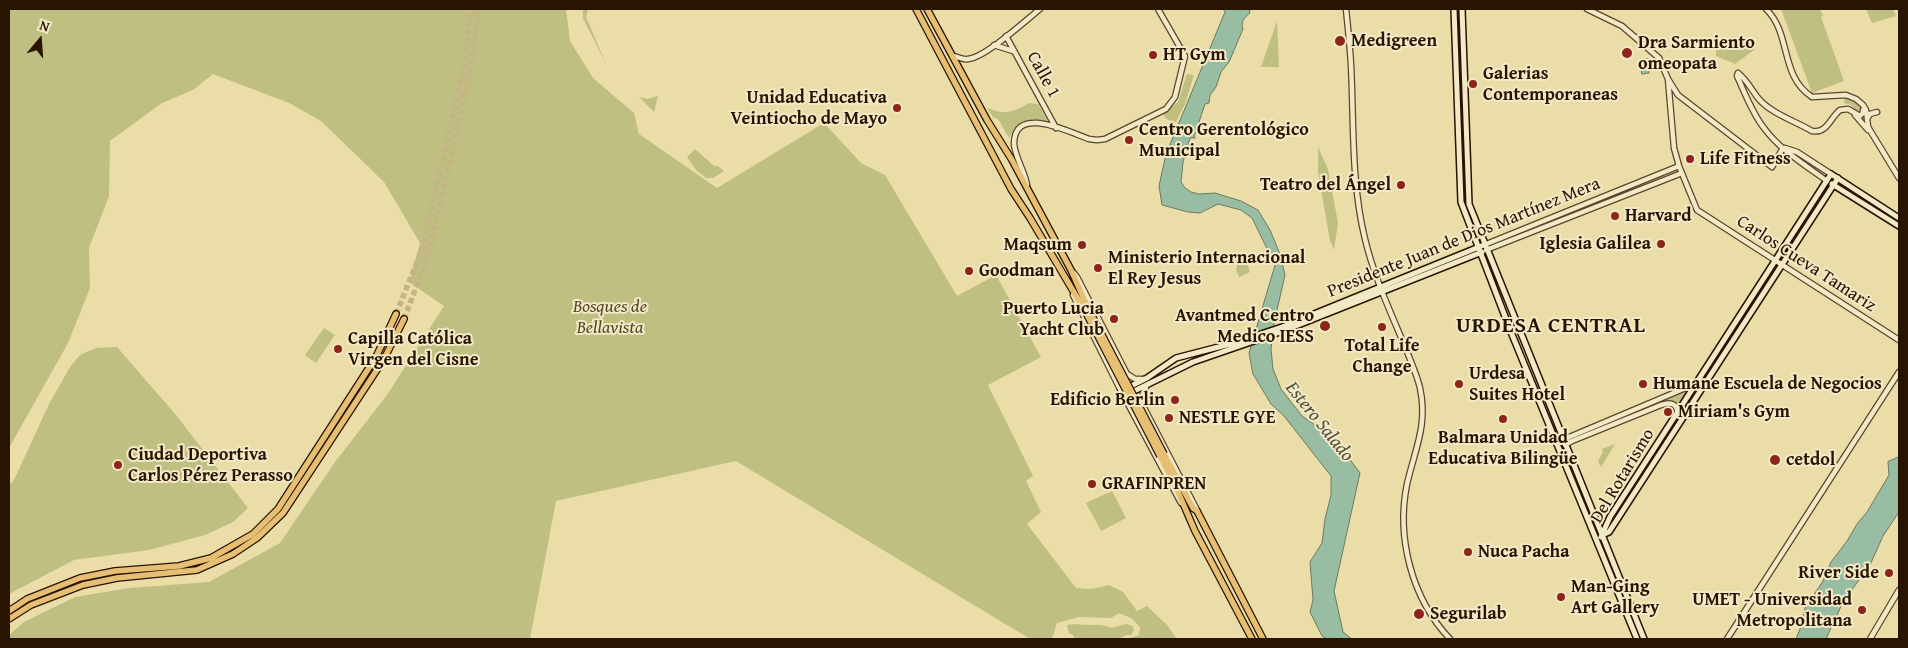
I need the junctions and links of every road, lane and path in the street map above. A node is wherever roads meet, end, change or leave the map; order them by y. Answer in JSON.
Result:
{"nodes":[{"id":1,"x":916,"y":9,"type":"edge"},
{"id":2,"x":927,"y":9,"type":"edge"},
{"id":3,"x":1040,"y":9,"type":"edge"},
{"id":4,"x":1346,"y":9,"type":"edge"},
{"id":5,"x":1454,"y":9,"type":"edge"},
{"id":6,"x":1462,"y":9,"type":"edge"},
{"id":7,"x":1588,"y":9,"type":"edge"},
{"id":8,"x":1766,"y":9,"type":"edge"},
{"id":9,"x":1160,"y":10,"type":"edge"},
{"id":10,"x":1006,"y":36,"type":"junction"},
{"id":11,"x":994,"y":45,"type":"junction"},
{"id":12,"x":1014,"y":51,"type":"junction"},
{"id":13,"x":953,"y":56,"type":"junction"},
{"id":14,"x":1455,"y":60,"type":"junction"},
{"id":15,"x":1463,"y":61,"type":"junction"},
{"id":16,"x":1668,"y":79,"type":"junction"},
{"id":17,"x":1678,"y":95,"type":"junction"},
{"id":18,"x":1860,"y":102,"type":"junction"},
{"id":19,"x":1670,"y":104,"type":"junction"},
{"id":20,"x":1852,"y":112,"type":"junction"},
{"id":21,"x":1877,"y":112,"type":"dead end"},
{"id":22,"x":1866,"y":122,"type":"junction"},
{"id":23,"x":1056,"y":128,"type":"junction"},
{"id":24,"x":1875,"y":139,"type":"junction"},
{"id":25,"x":1783,"y":148,"type":"junction"},
{"id":26,"x":1679,"y":166,"type":"junction"},
{"id":27,"x":1682,"y":173,"type":"junction"},
{"id":28,"x":1832,"y":174,"type":"junction"},
{"id":29,"x":1838,"y":178,"type":"junction"},
{"id":30,"x":1899,"y":178,"type":"edge"},
{"id":31,"x":1827,"y":181,"type":"junction"},
{"id":32,"x":1460,"y":184,"type":"junction"},
{"id":33,"x":1468,"y":184,"type":"junction"},
{"id":34,"x":1834,"y":185,"type":"junction"},
{"id":35,"x":1028,"y":192,"type":"junction"},
{"id":36,"x":1899,"y":218,"type":"edge"},
{"id":37,"x":1899,"y":226,"type":"edge"},
{"id":38,"x":1482,"y":249,"type":"junction"},
{"id":39,"x":1776,"y":261,"type":"junction"},
{"id":40,"x":1782,"y":264,"type":"junction"},
{"id":41,"x":1071,"y":270,"type":"junction"},
{"id":42,"x":1071,"y":289,"type":"junction"},
{"id":43,"x":1381,"y":289,"type":"junction"},
{"id":44,"x":1087,"y":310,"type":"junction"},
{"id":45,"x":396,"y":314,"type":"tunnel mouth"},
{"id":46,"x":404,"y":319,"type":"tunnel mouth"},
{"id":47,"x":386,"y":337,"type":"junction"},
{"id":48,"x":395,"y":340,"type":"junction"},
{"id":49,"x":1899,"y":340,"type":"edge"},
{"id":50,"x":1235,"y":346,"type":"junction"},
{"id":51,"x":1181,"y":356,"type":"junction"},
{"id":52,"x":1523,"y":361,"type":"junction"},
{"id":53,"x":1170,"y":362,"type":"junction"},
{"id":54,"x":1187,"y":365,"type":"junction"},
{"id":55,"x":1123,"y":367,"type":"junction"},
{"id":56,"x":1534,"y":368,"type":"junction"},
{"id":57,"x":1175,"y":371,"type":"junction"},
{"id":58,"x":1899,"y":372,"type":"edge"},
{"id":59,"x":1112,"y":373,"type":"junction"},
{"id":60,"x":1529,"y":374,"type":"junction"},
{"id":61,"x":1149,"y":380,"type":"junction"},
{"id":62,"x":1695,"y":384,"type":"junction"},
{"id":63,"x":1122,"y":393,"type":"junction"},
{"id":64,"x":1545,"y":395,"type":"junction"},
{"id":65,"x":1142,"y":403,"type":"junction"},
{"id":66,"x":1130,"y":408,"type":"junction"},
{"id":67,"x":1676,"y":417,"type":"junction"},
{"id":68,"x":1562,"y":438,"type":"junction"},
{"id":69,"x":1565,"y":446,"type":"junction"},
{"id":70,"x":1162,"y":455,"type":"junction"},
{"id":71,"x":1184,"y":508,"type":"junction"},
{"id":72,"x":1584,"y":509,"type":"junction"},
{"id":73,"x":1198,"y":511,"type":"junction"},
{"id":74,"x":1610,"y":518,"type":"junction"},
{"id":75,"x":1596,"y":520,"type":"junction"},
{"id":76,"x":1602,"y":534,"type":"junction"},
{"id":77,"x":1603,"y":557,"type":"junction"},
{"id":78,"x":1899,"y":590,"type":"edge"},
{"id":79,"x":9,"y":611,"type":"edge"},
{"id":80,"x":9,"y":619,"type":"edge"},
{"id":81,"x":1252,"y":639,"type":"edge"},
{"id":82,"x":1263,"y":639,"type":"edge"},
{"id":83,"x":1450,"y":639,"type":"edge"},
{"id":84,"x":1637,"y":639,"type":"edge"},
{"id":85,"x":1644,"y":639,"type":"edge"},
{"id":86,"x":1725,"y":639,"type":"edge"},
{"id":87,"x":1870,"y":639,"type":"edge"}],
"edges":[{"from":1,"to":42,"type":"main road"},
{"from":2,"to":13,"type":"main road"},
{"from":3,"to":10,"type":"street"},
{"from":4,"to":43,"type":"street"},
{"from":5,"to":14,"type":"main road"},
{"from":6,"to":15,"type":"main road"},
{"from":7,"to":16,"type":"street"},
{"from":8,"to":18,"type":"street"},
{"from":9,"to":23,"type":"street"},
{"from":10,"to":11,"type":"street"},
{"from":10,"to":12,"type":"street","name":"Calle 1"},
{"from":11,"to":12,"type":"street"},
{"from":11,"to":13,"type":"street"},
{"from":12,"to":23,"type":"street","name":"Calle 1"},
{"from":13,"to":35,"type":"main road"},
{"from":14,"to":15,"type":"main road"},
{"from":14,"to":32,"type":"main road"},
{"from":15,"to":33,"type":"main road"},
{"from":16,"to":17,"type":"street"},
{"from":16,"to":19,"type":"street"},
{"from":17,"to":19,"type":"street"},
{"from":17,"to":25,"type":"street"},
{"from":18,"to":20,"type":"street"},
{"from":18,"to":22,"type":"street"},
{"from":19,"to":26,"type":"street"},
{"from":20,"to":24,"type":"street"},
{"from":20,"to":25,"type":"street"},
{"from":21,"to":22,"type":"street"},
{"from":22,"to":24,"type":"street"},
{"from":23,"to":35,"type":"street"},
{"from":24,"to":30,"type":"street"},
{"from":25,"to":28,"type":"street"},
{"from":25,"to":31,"type":"street"},
{"from":26,"to":27,"type":"street"},
{"from":26,"to":38,"type":"street","name":"Presidente Juan de Dios Martínez Mera"},
{"from":27,"to":38,"type":"street","name":"Presidente Juan de Dios Martínez Mera"},
{"from":27,"to":39,"type":"street","name":"Carlos Cueva Tamariz"},
{"from":28,"to":29,"type":"main road"},
{"from":28,"to":31,"type":"main road","name":"Del Rotarismo"},
{"from":29,"to":34,"type":"main road","name":"Del Rotarismo"},
{"from":29,"to":36,"type":"main road"},
{"from":31,"to":34,"type":"main road"},
{"from":31,"to":39,"type":"main road","name":"Del Rotarismo"},
{"from":32,"to":33,"type":"main road"},
{"from":32,"to":38,"type":"main road"},
{"from":33,"to":38,"type":"main road"},
{"from":34,"to":37,"type":"main road"},
{"from":34,"to":40,"type":"main road","name":"Del Rotarismo"},
{"from":35,"to":41,"type":"main road"},
{"from":38,"to":43,"type":"main road","name":"Presidente Juan de Dios Martínez Mera"},
{"from":38,"to":52,"type":"main road"},
{"from":38,"to":56,"type":"main road"},
{"from":39,"to":40,"type":"street","name":"Carlos Cueva Tamariz"},
{"from":39,"to":62,"type":"main road","name":"Del Rotarismo"},
{"from":40,"to":49,"type":"street","name":"Carlos Cueva Tamariz"},
{"from":40,"to":76,"type":"main road","name":"Del Rotarismo"},
{"from":41,"to":44,"type":"main road"},
{"from":41,"to":55,"type":"street"},
{"from":42,"to":44,"type":"main road"},
{"from":42,"to":59,"type":"street"},
{"from":43,"to":50,"type":"main road","name":"Presidente Juan de Dios Martínez Mera"},
{"from":43,"to":83,"type":"street"},
{"from":44,"to":70,"type":"main road","bridge":true},
{"from":45,"to":47,"type":"main road"},
{"from":46,"to":48,"type":"main road"},
{"from":47,"to":48,"type":"main road"},
{"from":47,"to":79,"type":"main road"},
{"from":48,"to":80,"type":"main road"},
{"from":50,"to":51,"type":"main road","name":"Presidente Juan de Dios Martínez Mera"},
{"from":50,"to":54,"type":"main road","name":"Presidente Juan de Dios Martínez Mera"},
{"from":51,"to":53,"type":"main road","name":"Presidente Juan de Dios Martínez Mera"},
{"from":51,"to":54,"type":"main road"},
{"from":52,"to":56,"type":"main road"},
{"from":52,"to":60,"type":"main road"},
{"from":53,"to":57,"type":"main road"},
{"from":53,"to":61,"type":"main road","name":"Presidente Juan de Dios Martínez Mera"},
{"from":54,"to":57,"type":"main road","name":"Presidente Juan de Dios Martínez Mera"},
{"from":55,"to":59,"type":"street"},
{"from":55,"to":61,"type":"street"},
{"from":56,"to":64,"type":"main road"},
{"from":57,"to":61,"type":"main road","name":"Presidente Juan de Dios Martínez Mera"},
{"from":58,"to":86,"type":"street"},
{"from":59,"to":63,"type":"street"},
{"from":60,"to":64,"type":"main road"},
{"from":60,"to":72,"type":"main road"},
{"from":61,"to":63,"type":"main road","name":"Presidente Juan de Dios Martínez Mera"},
{"from":61,"to":65,"type":"street"},
{"from":62,"to":67,"type":"main road","name":"Del Rotarismo"},
{"from":62,"to":68,"type":"street"},
{"from":63,"to":66,"type":"street"},
{"from":64,"to":68,"type":"main road"},
{"from":65,"to":66,"type":"street"},
{"from":65,"to":73,"type":"street"},
{"from":66,"to":71,"type":"street"},
{"from":67,"to":69,"type":"street"},
{"from":67,"to":74,"type":"main road","name":"Del Rotarismo"},
{"from":68,"to":69,"type":"main road"},
{"from":69,"to":75,"type":"main road"},
{"from":70,"to":71,"type":"main road"},
{"from":70,"to":73,"type":"main road"},
{"from":71,"to":81,"type":"main road"},
{"from":72,"to":76,"type":"main road"},
{"from":72,"to":77,"type":"main road"},
{"from":73,"to":82,"type":"main road"},
{"from":74,"to":75,"type":"main road"},
{"from":74,"to":76,"type":"main road","name":"Del Rotarismo"},
{"from":75,"to":76,"type":"main road"},
{"from":76,"to":77,"type":"main road"},
{"from":76,"to":85,"type":"main road"},
{"from":77,"to":84,"type":"main road"},
{"from":78,"to":87,"type":"street"}]}
